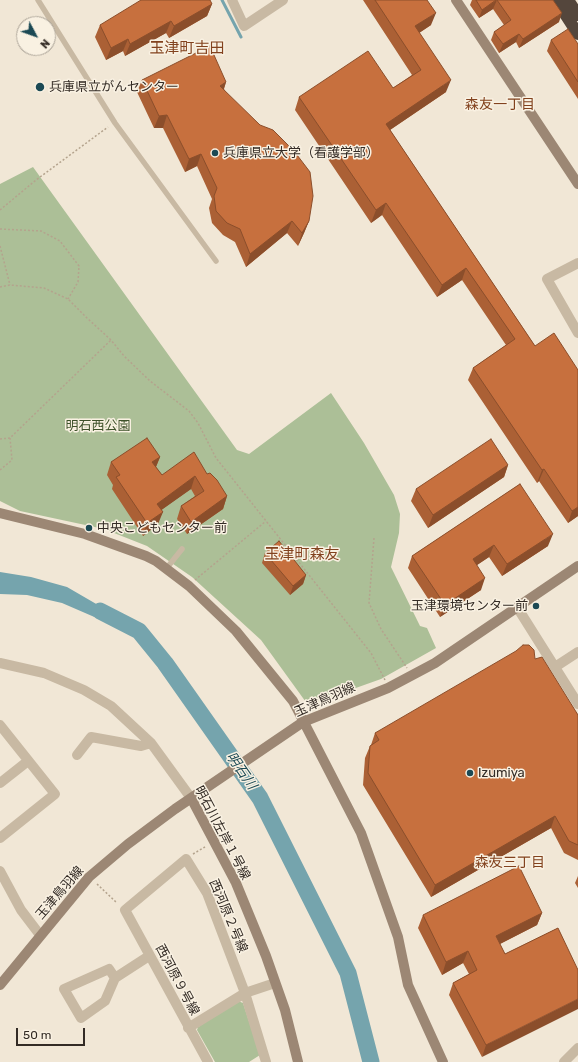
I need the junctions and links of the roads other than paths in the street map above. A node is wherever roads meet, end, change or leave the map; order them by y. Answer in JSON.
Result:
{"nodes":[{"id":1,"x":38,"y":0,"type":"edge"},
{"id":2,"x":232,"y":0,"type":"edge"},
{"id":3,"x":283,"y":0,"type":"edge"},
{"id":4,"x":556,"y":0,"type":"edge"},
{"id":5,"x":568,"y":0,"type":"edge"},
{"id":6,"x":459,"y":1,"type":"edge"},
{"id":7,"x":578,"y":15,"type":"edge"},
{"id":8,"x":578,"y":34,"type":"edge"},
{"id":9,"x":578,"y":184,"type":"edge"},
{"id":10,"x":216,"y":261,"type":"dead end"},
{"id":11,"x":578,"y":263,"type":"edge"},
{"id":12,"x":578,"y":333,"type":"edge"},
{"id":13,"x":0,"y":513,"type":"edge"},
{"id":14,"x":182,"y":549,"type":"dead end"},
{"id":15,"x":578,"y":566,"type":"edge"},
{"id":16,"x":166,"y":568,"type":"junction"},
{"id":17,"x":517,"y":607,"type":"junction"},
{"id":18,"x":578,"y":652,"type":"edge"},
{"id":19,"x":0,"y":663,"type":"edge"},
{"id":20,"x":555,"y":667,"type":"junction"},
{"id":21,"x":578,"y":704,"type":"edge"},
{"id":22,"x":303,"y":722,"type":"junction"},
{"id":23,"x":0,"y":726,"type":"edge"},
{"id":24,"x":151,"y":743,"type":"junction"},
{"id":25,"x":78,"y":755,"type":"dead end"},
{"id":26,"x":28,"y":761,"type":"junction"},
{"id":27,"x":0,"y":783,"type":"edge"},
{"id":28,"x":191,"y":798,"type":"junction"},
{"id":29,"x":0,"y":838,"type":"edge"},
{"id":30,"x":0,"y":871,"type":"edge"},
{"id":31,"x":124,"y":910,"type":"joint"},
{"id":32,"x":40,"y":935,"type":"junction"},
{"id":33,"x":149,"y":956,"type":"junction"},
{"id":34,"x":115,"y":978,"type":"junction"},
{"id":35,"x":275,"y":983,"type":"junction"},
{"id":36,"x":0,"y":985,"type":"edge"},
{"id":37,"x":245,"y":993,"type":"junction"},
{"id":38,"x":188,"y":1028,"type":"junction"},
{"id":39,"x":578,"y":1048,"type":"edge"},
{"id":40,"x":208,"y":1062,"type":"edge"},
{"id":41,"x":266,"y":1062,"type":"edge"},
{"id":42,"x":298,"y":1062,"type":"edge"},
{"id":43,"x":443,"y":1062,"type":"edge"},
{"id":44,"x":564,"y":1062,"type":"edge"}],
"edges":[{"from":1,"to":10,"type":"lane"},
{"from":2,"to":3,"type":"street"},
{"from":4,"to":8,"type":"highway"},
{"from":5,"to":7,"type":"highway"},
{"from":6,"to":9,"type":"street"},
{"from":11,"to":12,"type":"street"},
{"from":13,"to":16,"type":"street"},
{"from":14,"to":16,"type":"lane"},
{"from":15,"to":17,"type":"street","name":"玉津鳥羽線"},
{"from":16,"to":22,"type":"street"},
{"from":17,"to":20,"type":"street"},
{"from":17,"to":22,"type":"street","name":"玉津鳥羽線"},
{"from":18,"to":20,"type":"street"},
{"from":19,"to":24,"type":"street","name":"明石川左岸１号線"},
{"from":20,"to":21,"type":"street"},
{"from":22,"to":28,"type":"street","name":"玉津鳥羽線"},
{"from":22,"to":43,"type":"street"},
{"from":23,"to":26,"type":"street"},
{"from":24,"to":25,"type":"street"},
{"from":24,"to":28,"type":"street","name":"明石川左岸１号線"},
{"from":26,"to":27,"type":"street"},
{"from":26,"to":29,"type":"street"},
{"from":28,"to":32,"type":"street","name":"玉津鳥羽線"},
{"from":28,"to":35,"type":"street","name":"明石川左岸１号線"},
{"from":30,"to":32,"type":"street"},
{"from":31,"to":33,"type":"street","name":"西河原９号線"},
{"from":31,"to":37,"type":"street","name":"西河原２号線"},
{"from":32,"to":36,"type":"street","name":"玉津鳥羽線"},
{"from":33,"to":34,"type":"street"},
{"from":33,"to":38,"type":"street","name":"西河原９号線"},
{"from":34,"to":34,"type":"street"},
{"from":35,"to":37,"type":"street"},
{"from":35,"to":42,"type":"street","name":"明石川左岸１号線"},
{"from":37,"to":38,"type":"street"},
{"from":37,"to":41,"type":"street","name":"西河原２号線"},
{"from":38,"to":40,"type":"street","name":"西河原９号線"},
{"from":39,"to":44,"type":"street"}]}
